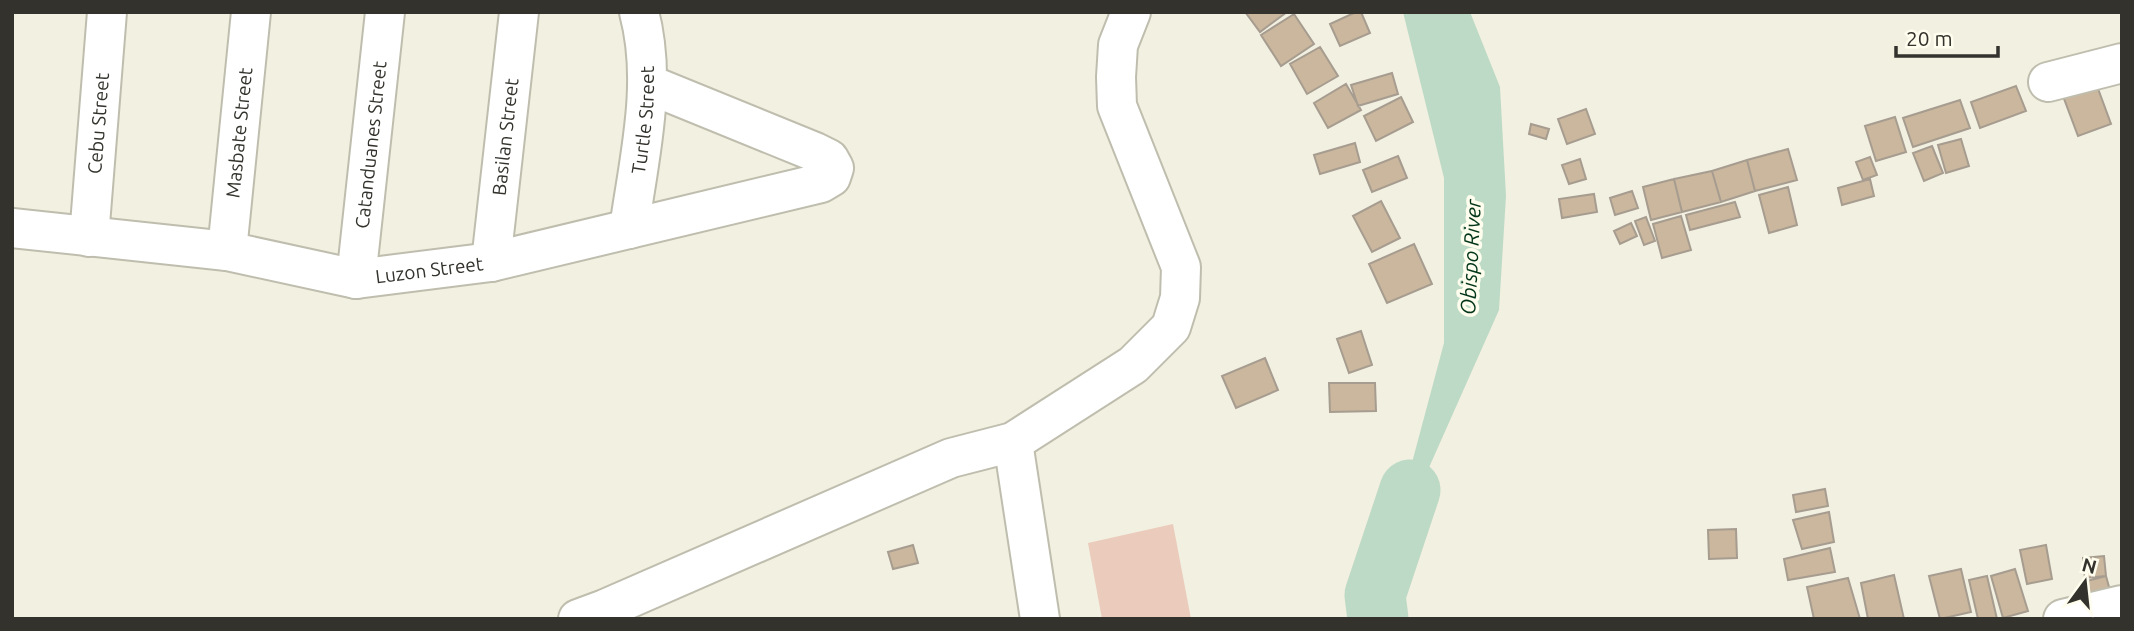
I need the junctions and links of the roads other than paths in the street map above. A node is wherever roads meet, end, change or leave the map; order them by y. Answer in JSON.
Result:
{"nodes":[{"id":1,"x":107,"y":12,"type":"edge"},
{"id":2,"x":251,"y":12,"type":"edge"},
{"id":3,"x":385,"y":12,"type":"edge"},
{"id":4,"x":519,"y":12,"type":"edge"},
{"id":5,"x":639,"y":12,"type":"edge"},
{"id":6,"x":1130,"y":12,"type":"edge"},
{"id":7,"x":2122,"y":63,"type":"edge"},
{"id":8,"x":2048,"y":82,"type":"dead end"},
{"id":9,"x":648,"y":83,"type":"junction"},
{"id":10,"x":12,"y":228,"type":"edge"},
{"id":11,"x":629,"y":229,"type":"junction"},
{"id":12,"x":89,"y":237,"type":"junction"},
{"id":13,"x":227,"y":251,"type":"junction"},
{"id":14,"x":491,"y":262,"type":"junction"},
{"id":15,"x":356,"y":279,"type":"junction"},
{"id":16,"x":1013,"y":442,"type":"junction"},
{"id":17,"x":2122,"y":605,"type":"edge"},
{"id":18,"x":578,"y":619,"type":"edge"},
{"id":19,"x":1040,"y":619,"type":"edge"},
{"id":20,"x":2063,"y":619,"type":"edge"}],
"edges":[{"from":1,"to":12,"type":"street","name":"Cebu Street"},
{"from":2,"to":13,"type":"street","name":"Masbate Street"},
{"from":3,"to":15,"type":"street","name":"Catanduanes Street"},
{"from":4,"to":14,"type":"street","name":"Basilan Street"},
{"from":5,"to":9,"type":"street","name":"Turtle Street"},
{"from":6,"to":16,"type":"street"},
{"from":7,"to":8,"type":"street"},
{"from":9,"to":11,"type":"street","name":"Turtle Street"},
{"from":9,"to":11,"type":"street","name":"Luzon Street"},
{"from":10,"to":12,"type":"street","name":"Luzon Street"},
{"from":11,"to":14,"type":"street","name":"Luzon Street"},
{"from":12,"to":13,"type":"street","name":"Luzon Street"},
{"from":13,"to":15,"type":"street","name":"Luzon Street"},
{"from":14,"to":15,"type":"street","name":"Luzon Street"},
{"from":16,"to":18,"type":"street"},
{"from":16,"to":19,"type":"street"},
{"from":17,"to":20,"type":"street"}]}
